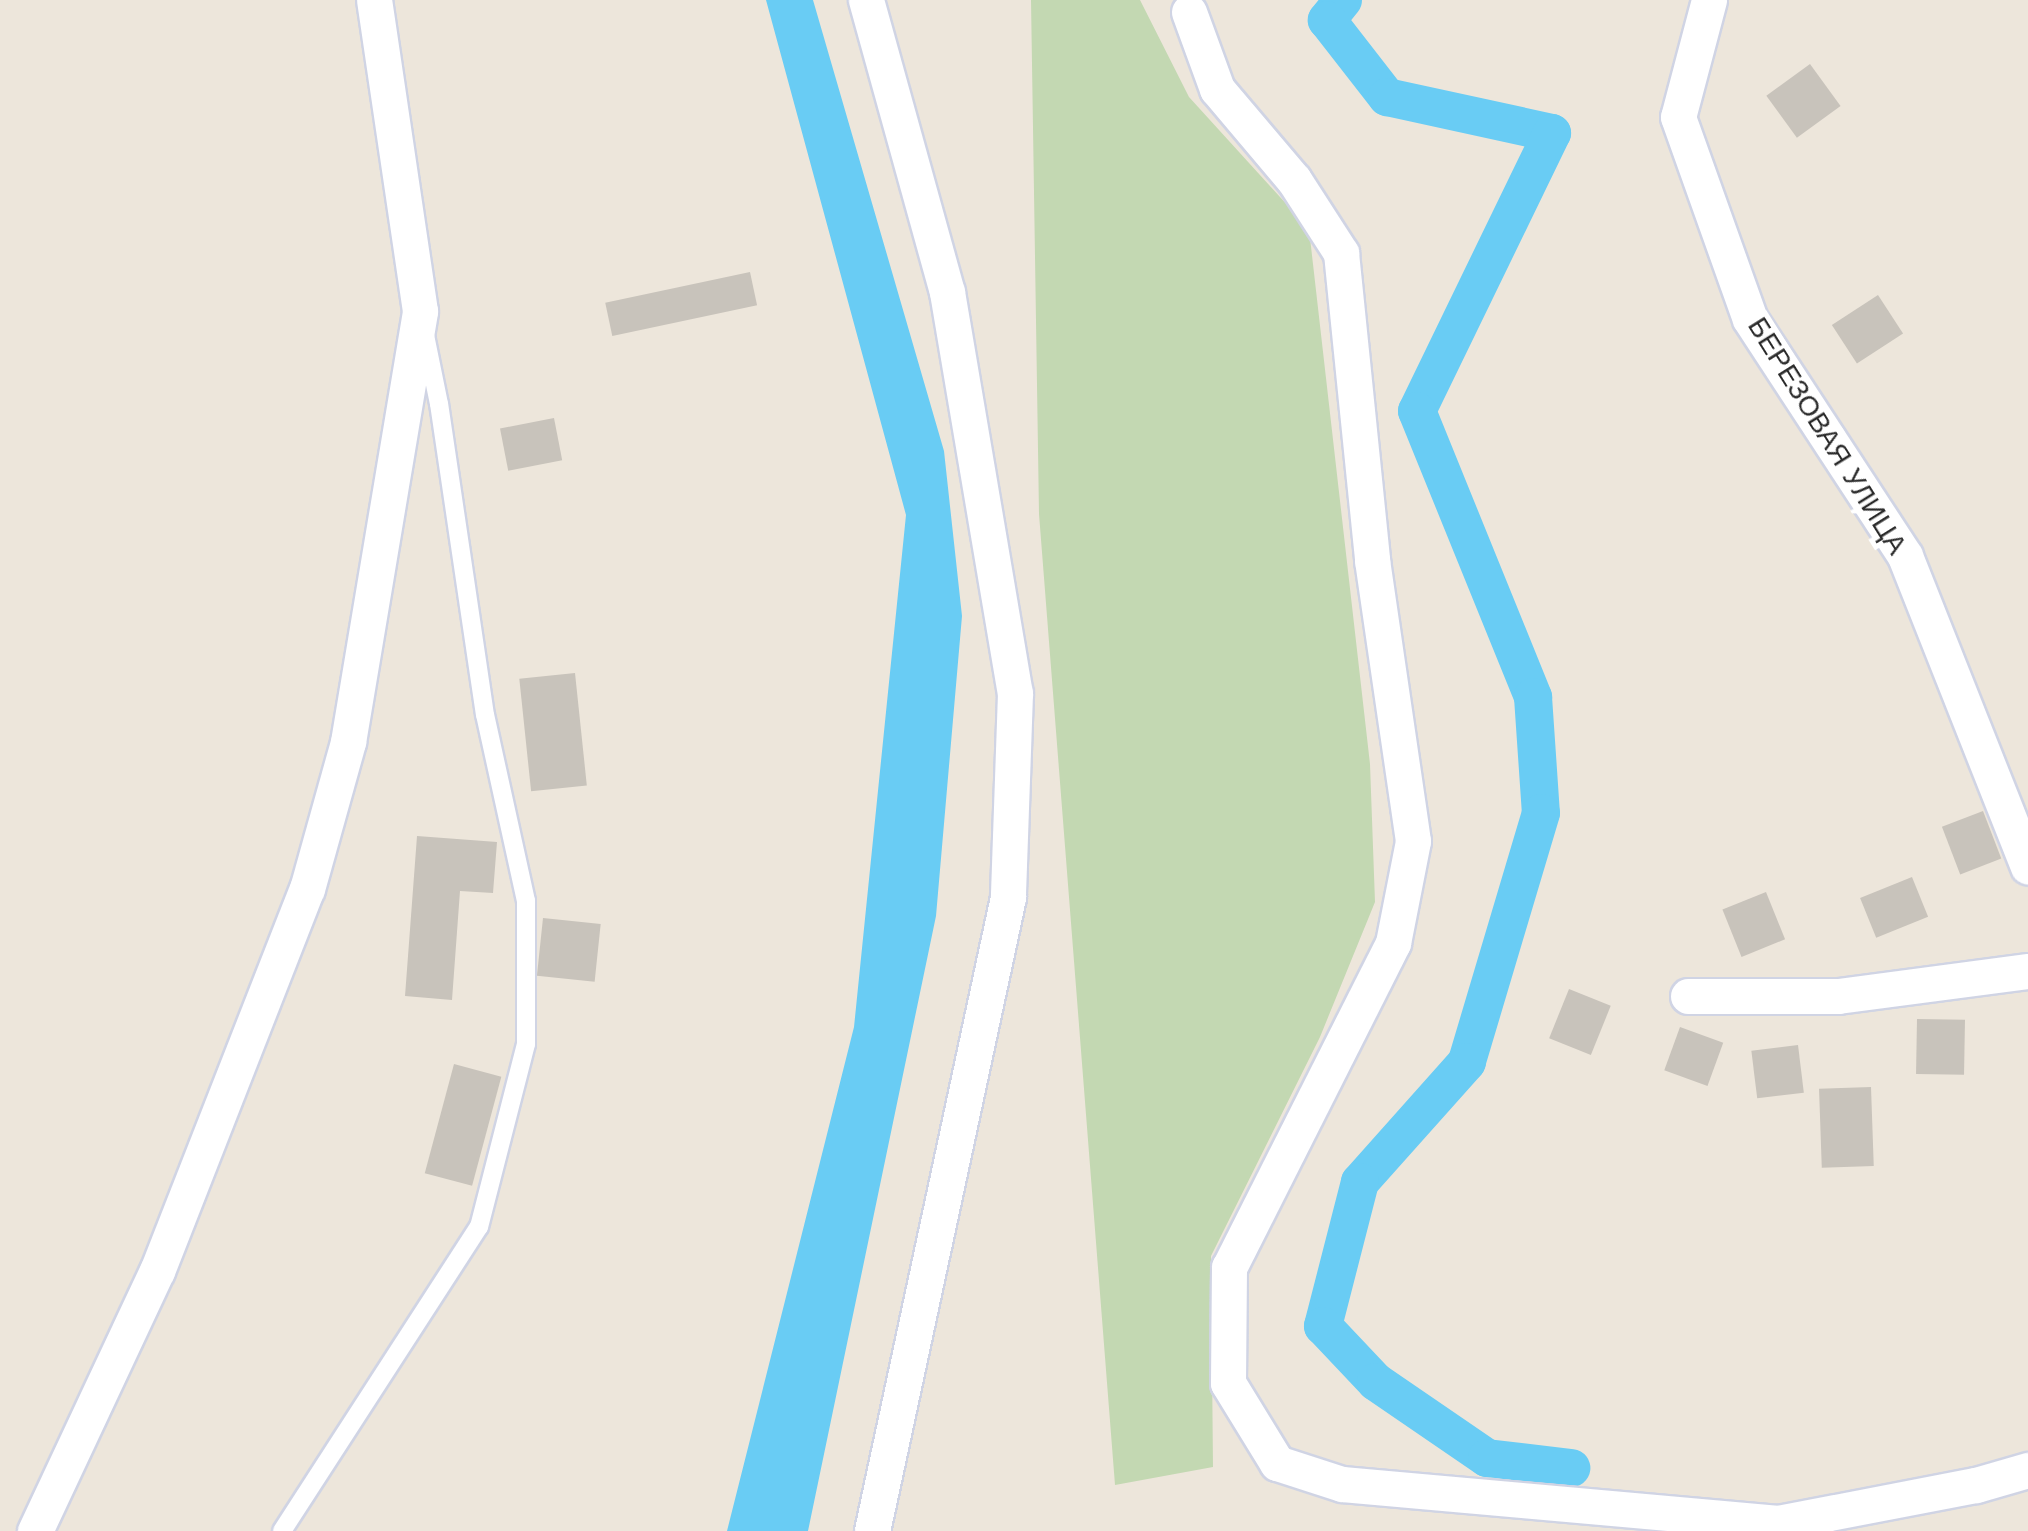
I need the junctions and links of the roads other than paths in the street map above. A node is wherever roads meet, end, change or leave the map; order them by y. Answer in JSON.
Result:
{"nodes":[{"id":1,"x":374,"y":0,"type":"edge"},
{"id":2,"x":866,"y":0,"type":"edge"},
{"id":3,"x":1709,"y":0,"type":"edge"},
{"id":4,"x":1189,"y":12,"type":"dead end"},
{"id":5,"x":420,"y":311,"type":"junction"},
{"id":6,"x":2028,"y":866,"type":"edge"},
{"id":7,"x":2028,"y":971,"type":"edge"},
{"id":8,"x":1688,"y":996,"type":"dead end"},
{"id":9,"x":2028,"y":1470,"type":"edge"},
{"id":10,"x":34,"y":1531,"type":"edge"},
{"id":11,"x":282,"y":1531,"type":"edge"},
{"id":12,"x":872,"y":1531,"type":"edge"}],
"edges":[{"from":1,"to":5,"type":"street"},
{"from":2,"to":12,"type":"street"},
{"from":3,"to":6,"type":"street","name":"БЕРЕЗОВАЯ УЛИЦА"},
{"from":4,"to":9,"type":"street"},
{"from":5,"to":10,"type":"street"},
{"from":5,"to":11,"type":"lane"},
{"from":7,"to":8,"type":"street"}]}
